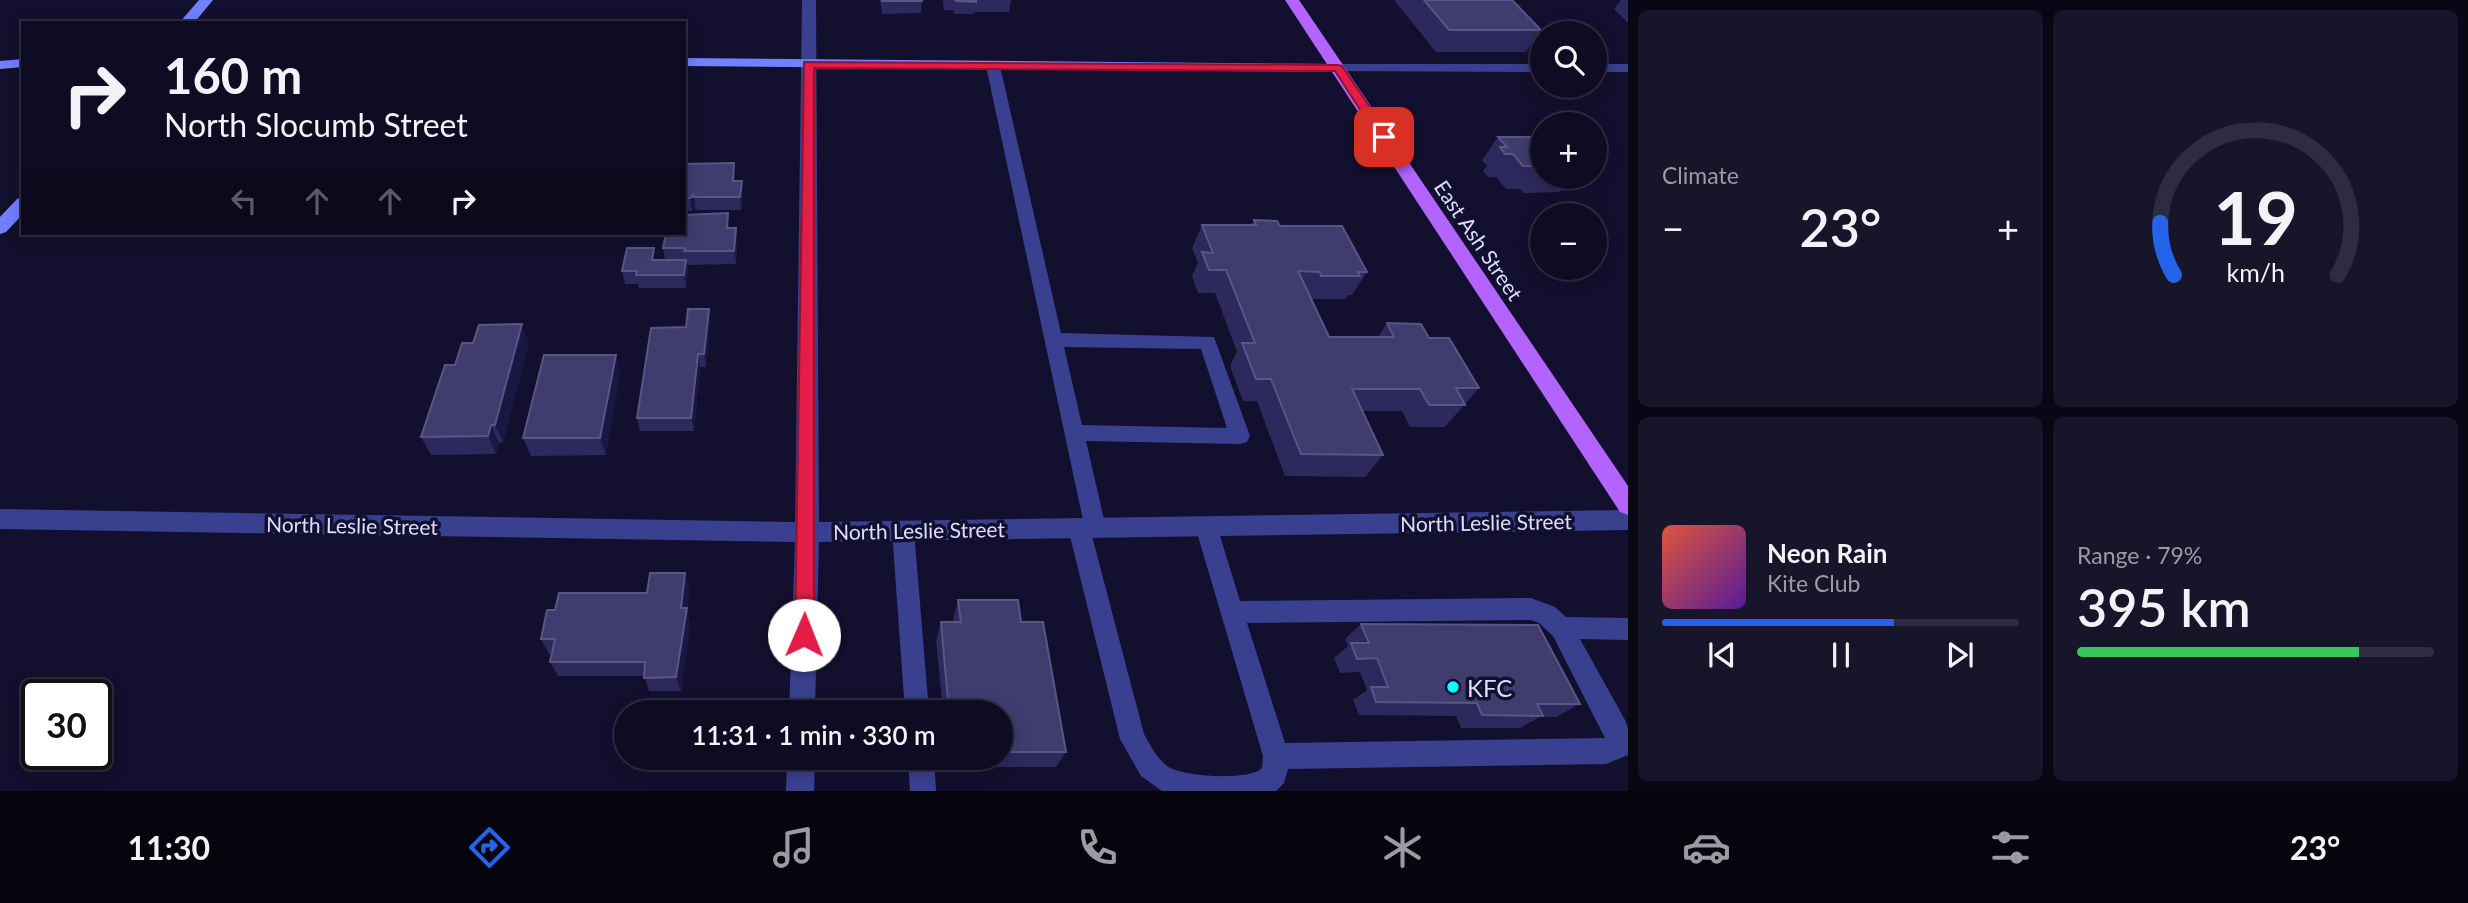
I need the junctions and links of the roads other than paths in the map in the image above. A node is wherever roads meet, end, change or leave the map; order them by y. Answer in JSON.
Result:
{"nodes":[{"id":1,"x":206,"y":0,"type":"edge"},
{"id":2,"x":809,"y":0,"type":"edge"},
{"id":3,"x":1292,"y":0,"type":"edge"},
{"id":4,"x":188,"y":21,"type":"edge"},
{"id":5,"x":686,"y":62,"type":"edge"},
{"id":6,"x":21,"y":63,"type":"edge"},
{"id":7,"x":0,"y":65,"type":"edge"},
{"id":8,"x":808,"y":65,"type":"junction"},
{"id":9,"x":993,"y":66,"type":"junction"},
{"id":10,"x":1338,"y":68,"type":"junction"},
{"id":11,"x":1530,"y":68,"type":"edge"},
{"id":12,"x":1607,"y":68,"type":"edge"},
{"id":13,"x":1628,"y":68,"type":"edge"},
{"id":14,"x":21,"y":205,"type":"edge"},
{"id":15,"x":0,"y":228,"type":"edge"},
{"id":16,"x":1053,"y":340,"type":"junction"},
{"id":17,"x":1074,"y":433,"type":"junction"},
{"id":18,"x":1628,"y":505,"type":"edge"},
{"id":19,"x":0,"y":519,"type":"edge"},
{"id":20,"x":1628,"y":520,"type":"edge"},
{"id":21,"x":1206,"y":526,"type":"junction"},
{"id":22,"x":1087,"y":528,"type":"junction"},
{"id":23,"x":903,"y":531,"type":"junction"},
{"id":24,"x":807,"y":532,"type":"junction"},
{"id":25,"x":1233,"y":612,"type":"junction"},
{"id":26,"x":1560,"y":628,"type":"junction"},
{"id":27,"x":1628,"y":629,"type":"edge"},
{"id":28,"x":802,"y":700,"type":"edge"},
{"id":29,"x":916,"y":700,"type":"edge"},
{"id":30,"x":1276,"y":756,"type":"junction"},
{"id":31,"x":801,"y":770,"type":"edge"},
{"id":32,"x":922,"y":770,"type":"edge"},
{"id":33,"x":800,"y":791,"type":"edge"},
{"id":34,"x":923,"y":791,"type":"edge"}],
"edges":[{"from":1,"to":4,"type":"street"},
{"from":2,"to":8,"type":"street"},
{"from":3,"to":10,"type":"main road","name":"East Ash Street"},
{"from":5,"to":8,"type":"street"},
{"from":6,"to":7,"type":"street"},
{"from":8,"to":9,"type":"street"},
{"from":8,"to":24,"type":"street"},
{"from":9,"to":10,"type":"street"},
{"from":9,"to":16,"type":"lane"},
{"from":10,"to":11,"type":"street"},
{"from":10,"to":18,"type":"main road","name":"East Ash Street"},
{"from":12,"to":13,"type":"street"},
{"from":14,"to":15,"type":"street"},
{"from":16,"to":17,"type":"lane"},
{"from":16,"to":17,"type":"lane"},
{"from":17,"to":22,"type":"lane"},
{"from":19,"to":24,"type":"street","name":"North Leslie Street"},
{"from":20,"to":21,"type":"street","name":"North Leslie Street"},
{"from":21,"to":22,"type":"street","name":"North Leslie Street"},
{"from":21,"to":25,"type":"lane"},
{"from":22,"to":23,"type":"street","name":"North Leslie Street"},
{"from":22,"to":30,"type":"lane"},
{"from":23,"to":24,"type":"street","name":"North Leslie Street"},
{"from":23,"to":29,"type":"lane"},
{"from":24,"to":28,"type":"street"},
{"from":25,"to":26,"type":"lane"},
{"from":25,"to":30,"type":"lane"},
{"from":26,"to":27,"type":"lane"},
{"from":26,"to":30,"type":"lane"},
{"from":31,"to":33,"type":"street"},
{"from":32,"to":34,"type":"lane"}]}
